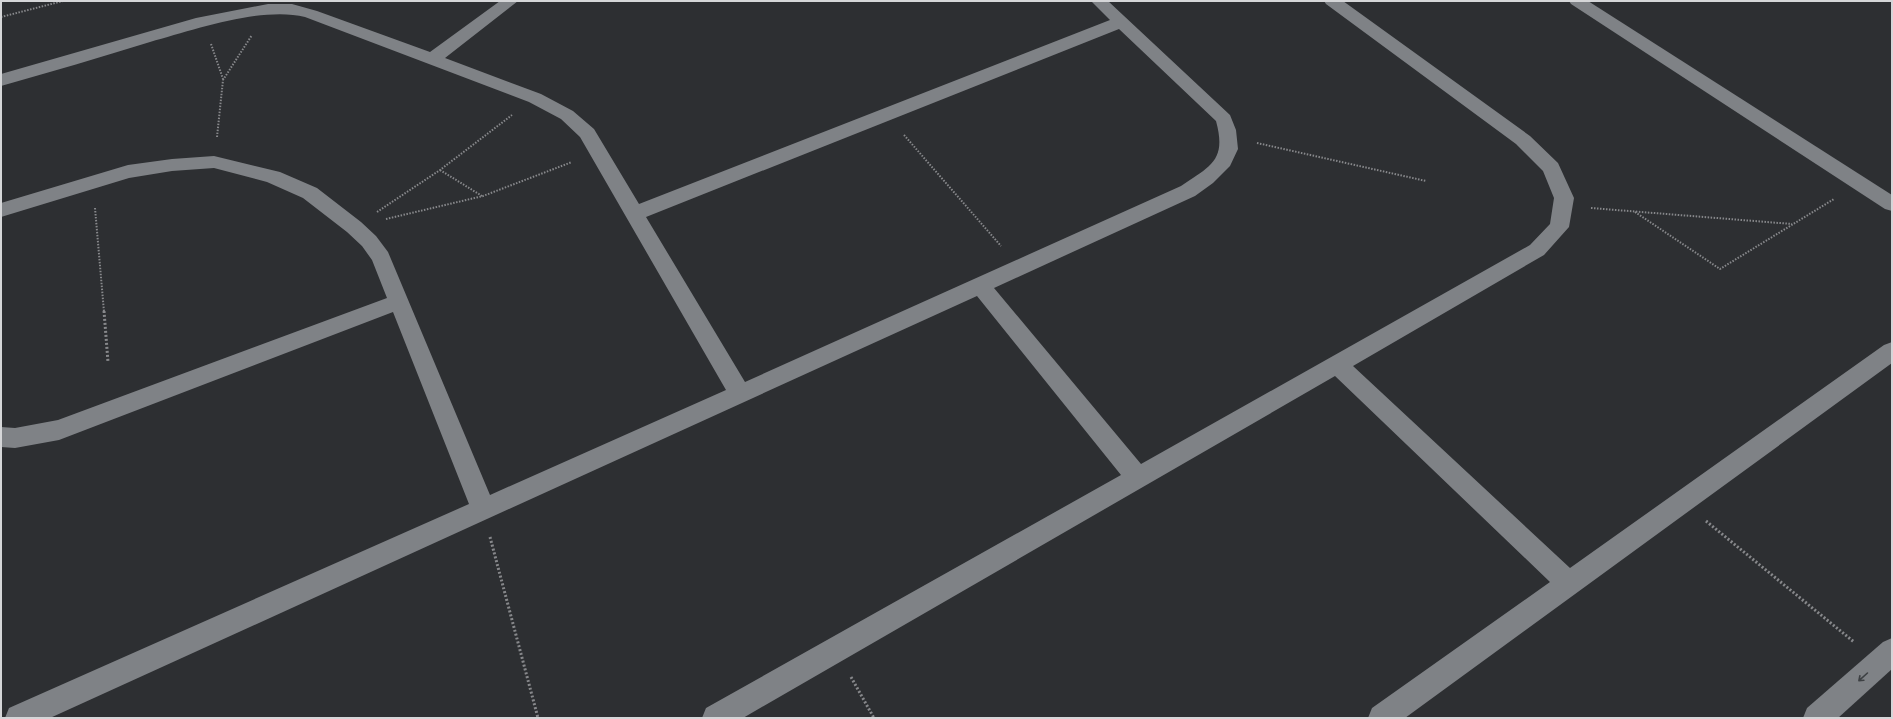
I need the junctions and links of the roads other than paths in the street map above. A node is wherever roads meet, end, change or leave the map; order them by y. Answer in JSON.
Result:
{"nodes":[{"id":1,"x":510,"y":1,"type":"edge"},
{"id":2,"x":1099,"y":1,"type":"edge"},
{"id":3,"x":1332,"y":1,"type":"edge"},
{"id":4,"x":1577,"y":1,"type":"edge"},
{"id":5,"x":1121,"y":22,"type":"junction"},
{"id":6,"x":432,"y":59,"type":"junction"},
{"id":7,"x":1,"y":80,"type":"edge"},
{"id":8,"x":1892,"y":204,"type":"edge"},
{"id":9,"x":1,"y":210,"type":"edge"},
{"id":10,"x":634,"y":214,"type":"junction"},
{"id":11,"x":980,"y":285,"type":"junction"},
{"id":12,"x":398,"y":302,"type":"junction"},
{"id":13,"x":1892,"y":351,"type":"edge"},
{"id":14,"x":1337,"y":364,"type":"junction"},
{"id":15,"x":740,"y":394,"type":"junction"},
{"id":16,"x":1,"y":437,"type":"edge"},
{"id":17,"x":1138,"y":478,"type":"junction"},
{"id":18,"x":484,"y":510,"type":"junction"},
{"id":19,"x":1569,"y":583,"type":"junction"},
{"id":20,"x":1885,"y":657,"type":"edge"},
{"id":21,"x":19,"y":718,"type":"edge"},
{"id":22,"x":716,"y":718,"type":"edge"},
{"id":23,"x":1382,"y":718,"type":"edge"},
{"id":24,"x":1817,"y":718,"type":"edge"}],
"edges":[{"from":1,"to":6,"type":"street"},
{"from":2,"to":5,"type":"street"},
{"from":3,"to":14,"type":"street"},
{"from":4,"to":8,"type":"street"},
{"from":5,"to":10,"type":"street"},
{"from":5,"to":11,"type":"street"},
{"from":6,"to":7,"type":"street"},
{"from":6,"to":10,"type":"street"},
{"from":9,"to":12,"type":"street"},
{"from":10,"to":15,"type":"street"},
{"from":11,"to":15,"type":"street"},
{"from":11,"to":17,"type":"street"},
{"from":12,"to":16,"type":"street"},
{"from":12,"to":18,"type":"street"},
{"from":13,"to":19,"type":"street"},
{"from":14,"to":17,"type":"street"},
{"from":14,"to":19,"type":"street"},
{"from":15,"to":18,"type":"street"},
{"from":17,"to":22,"type":"street"},
{"from":18,"to":21,"type":"street"},
{"from":19,"to":23,"type":"street"},
{"from":20,"to":24,"type":"street","one_way":true}]}
